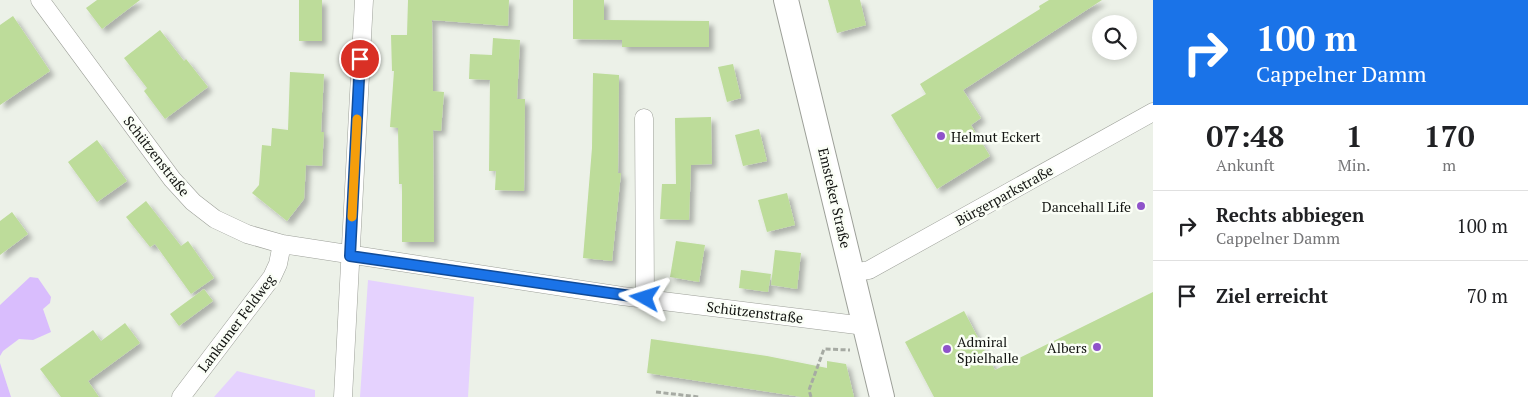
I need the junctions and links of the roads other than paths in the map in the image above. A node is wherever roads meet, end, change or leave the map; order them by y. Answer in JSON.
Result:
{"nodes":[{"id":1,"x":40,"y":0,"type":"edge"},
{"id":2,"x":364,"y":0,"type":"edge"},
{"id":3,"x":786,"y":0,"type":"edge"},
{"id":4,"x":1153,"y":112,"type":"edge"},
{"id":5,"x":644,"y":118,"type":"dead end"},
{"id":6,"x":282,"y":244,"type":"junction"},
{"id":7,"x":350,"y":256,"type":"junction"},
{"id":8,"x":852,"y":273,"type":"junction"},
{"id":9,"x":645,"y":298,"type":"junction"},
{"id":10,"x":865,"y":326,"type":"junction"},
{"id":11,"x":181,"y":397,"type":"edge"},
{"id":12,"x":343,"y":397,"type":"edge"},
{"id":13,"x":882,"y":397,"type":"edge"}],
"edges":[{"from":1,"to":6,"type":"street","name":"Schützenstraße"},
{"from":2,"to":7,"type":"street"},
{"from":3,"to":8,"type":"street","name":"Emsteker Straße"},
{"from":4,"to":8,"type":"street","name":"Bürgerparkstraße"},
{"from":5,"to":9,"type":"street"},
{"from":6,"to":7,"type":"street","name":"Schützenstraße"},
{"from":6,"to":11,"type":"street","name":"Lankumer Feldweg"},
{"from":7,"to":9,"type":"street","name":"Schützenstraße"},
{"from":7,"to":12,"type":"street"},
{"from":8,"to":10,"type":"street","name":"Emsteker Straße"},
{"from":9,"to":10,"type":"street","name":"Schützenstraße"},
{"from":10,"to":13,"type":"street","name":"Emsteker Straße"}]}
